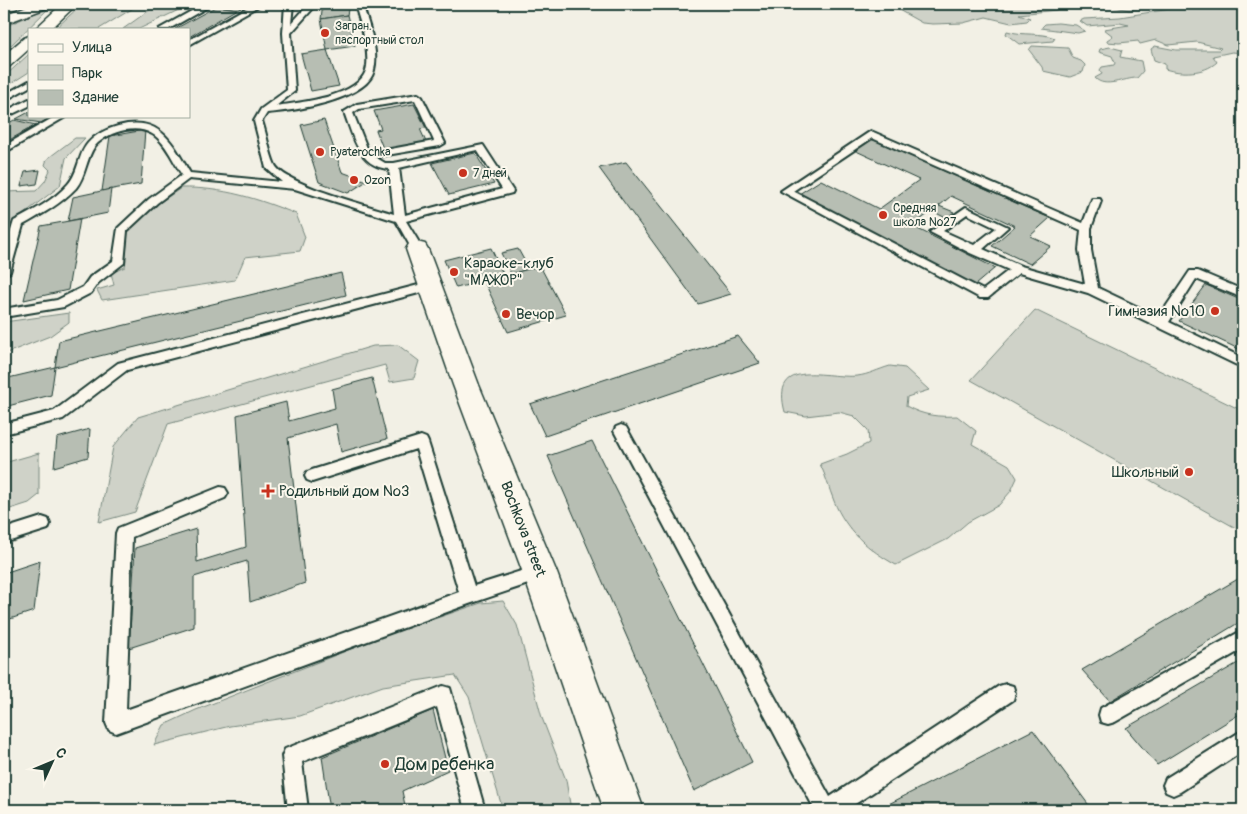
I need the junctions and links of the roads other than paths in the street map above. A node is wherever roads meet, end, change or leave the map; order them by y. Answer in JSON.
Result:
{"nodes":[{"id":1,"x":37,"y":4,"type":"edge"},
{"id":2,"x":44,"y":4,"type":"edge"},
{"id":3,"x":64,"y":4,"type":"edge"},
{"id":4,"x":70,"y":4,"type":"edge"},
{"id":5,"x":209,"y":4,"type":"edge"},
{"id":6,"x":258,"y":4,"type":"edge"},
{"id":7,"x":289,"y":4,"type":"edge"},
{"id":8,"x":313,"y":4,"type":"edge"},
{"id":9,"x":366,"y":4,"type":"edge"},
{"id":10,"x":4,"y":20,"type":"edge"},
{"id":11,"x":48,"y":24,"type":"edge"},
{"id":12,"x":165,"y":28,"type":"edge"},
{"id":13,"x":287,"y":33,"type":"junction"},
{"id":14,"x":28,"y":42,"type":"edge"},
{"id":15,"x":190,"y":42,"type":"edge"},
{"id":16,"x":4,"y":63,"type":"edge"},
{"id":17,"x":28,"y":84,"type":"edge"},
{"id":18,"x":4,"y":100,"type":"edge"},
{"id":19,"x":28,"y":101,"type":"edge"},
{"id":20,"x":28,"y":102,"type":"edge"},
{"id":21,"x":264,"y":111,"type":"junction"},
{"id":22,"x":4,"y":115,"type":"edge"},
{"id":23,"x":60,"y":118,"type":"edge"},
{"id":24,"x":4,"y":150,"type":"edge"},
{"id":25,"x":368,"y":156,"type":"junction"},
{"id":26,"x":394,"y":166,"type":"junction"},
{"id":27,"x":187,"y":176,"type":"junction"},
{"id":28,"x":298,"y":187,"type":"junction"},
{"id":29,"x":1096,"y":201,"type":"dead end"},
{"id":30,"x":400,"y":219,"type":"junction"},
{"id":31,"x":1086,"y":228,"type":"junction"},
{"id":32,"x":417,"y":249,"type":"joint"},
{"id":33,"x":974,"y":251,"type":"junction"},
{"id":34,"x":1018,"y":269,"type":"junction"},
{"id":35,"x":4,"y":272,"type":"edge"},
{"id":36,"x":430,"y":286,"type":"junction"},
{"id":37,"x":1092,"y":290,"type":"junction"},
{"id":38,"x":1243,"y":294,"type":"edge"},
{"id":39,"x":4,"y":311,"type":"edge"},
{"id":40,"x":1162,"y":323,"type":"junction"},
{"id":41,"x":1243,"y":363,"type":"edge"},
{"id":42,"x":4,"y":430,"type":"edge"},
{"id":43,"x":621,"y":431,"type":"dead end"},
{"id":44,"x":312,"y":476,"type":"dead end"},
{"id":45,"x":220,"y":493,"type":"dead end"},
{"id":46,"x":42,"y":524,"type":"dead end"},
{"id":47,"x":4,"y":536,"type":"edge"},
{"id":48,"x":540,"y":573,"type":"junction"},
{"id":49,"x":469,"y":596,"type":"junction"},
{"id":50,"x":1243,"y":638,"type":"edge"},
{"id":51,"x":1006,"y":693,"type":"dead end"},
{"id":52,"x":1108,"y":715,"type":"dead end"},
{"id":53,"x":1243,"y":740,"type":"edge"},
{"id":54,"x":1173,"y":785,"type":"dead end"},
{"id":55,"x":298,"y":810,"type":"edge"},
{"id":56,"x":475,"y":810,"type":"edge"},
{"id":57,"x":624,"y":810,"type":"edge"},
{"id":58,"x":827,"y":810,"type":"edge"}],
"edges":[{"from":1,"to":10,"type":"street"},
{"from":2,"to":10,"type":"street"},
{"from":3,"to":11,"type":"street"},
{"from":4,"to":11,"type":"street"},
{"from":5,"to":12,"type":"lane"},
{"from":6,"to":15,"type":"lane"},
{"from":7,"to":13,"type":"lane"},
{"from":8,"to":13,"type":"lane"},
{"from":9,"to":21,"type":"lane"},
{"from":13,"to":21,"type":"lane"},
{"from":14,"to":16,"type":"street"},
{"from":17,"to":18,"type":"lane"},
{"from":18,"to":19,"type":"lane"},
{"from":20,"to":22,"type":"lane"},
{"from":21,"to":28,"type":"lane"},
{"from":23,"to":24,"type":"lane"},
{"from":25,"to":25,"type":"lane"},
{"from":25,"to":26,"type":"lane"},
{"from":26,"to":30,"type":"lane"},
{"from":26,"to":30,"type":"lane"},
{"from":27,"to":28,"type":"lane"},
{"from":27,"to":35,"type":"lane"},
{"from":27,"to":39,"type":"lane"},
{"from":28,"to":30,"type":"lane"},
{"from":29,"to":31,"type":"lane"},
{"from":30,"to":32,"type":"lane"},
{"from":31,"to":34,"type":"lane"},
{"from":31,"to":37,"type":"lane"},
{"from":32,"to":36,"type":"street","name":"Bochkova street"},
{"from":33,"to":33,"type":"lane"},
{"from":33,"to":34,"type":"lane"},
{"from":34,"to":37,"type":"lane"},
{"from":36,"to":42,"type":"lane"},
{"from":36,"to":48,"type":"street","name":"Bochkova street"},
{"from":37,"to":40,"type":"lane"},
{"from":38,"to":40,"type":"lane"},
{"from":40,"to":41,"type":"lane"},
{"from":43,"to":58,"type":"lane"},
{"from":44,"to":49,"type":"lane"},
{"from":45,"to":49,"type":"lane"},
{"from":46,"to":47,"type":"lane"},
{"from":48,"to":49,"type":"lane"},
{"from":48,"to":57,"type":"street","name":"Bochkova street"},
{"from":50,"to":52,"type":"lane"},
{"from":51,"to":58,"type":"lane"},
{"from":53,"to":54,"type":"lane"},
{"from":55,"to":56,"type":"lane"}]}
